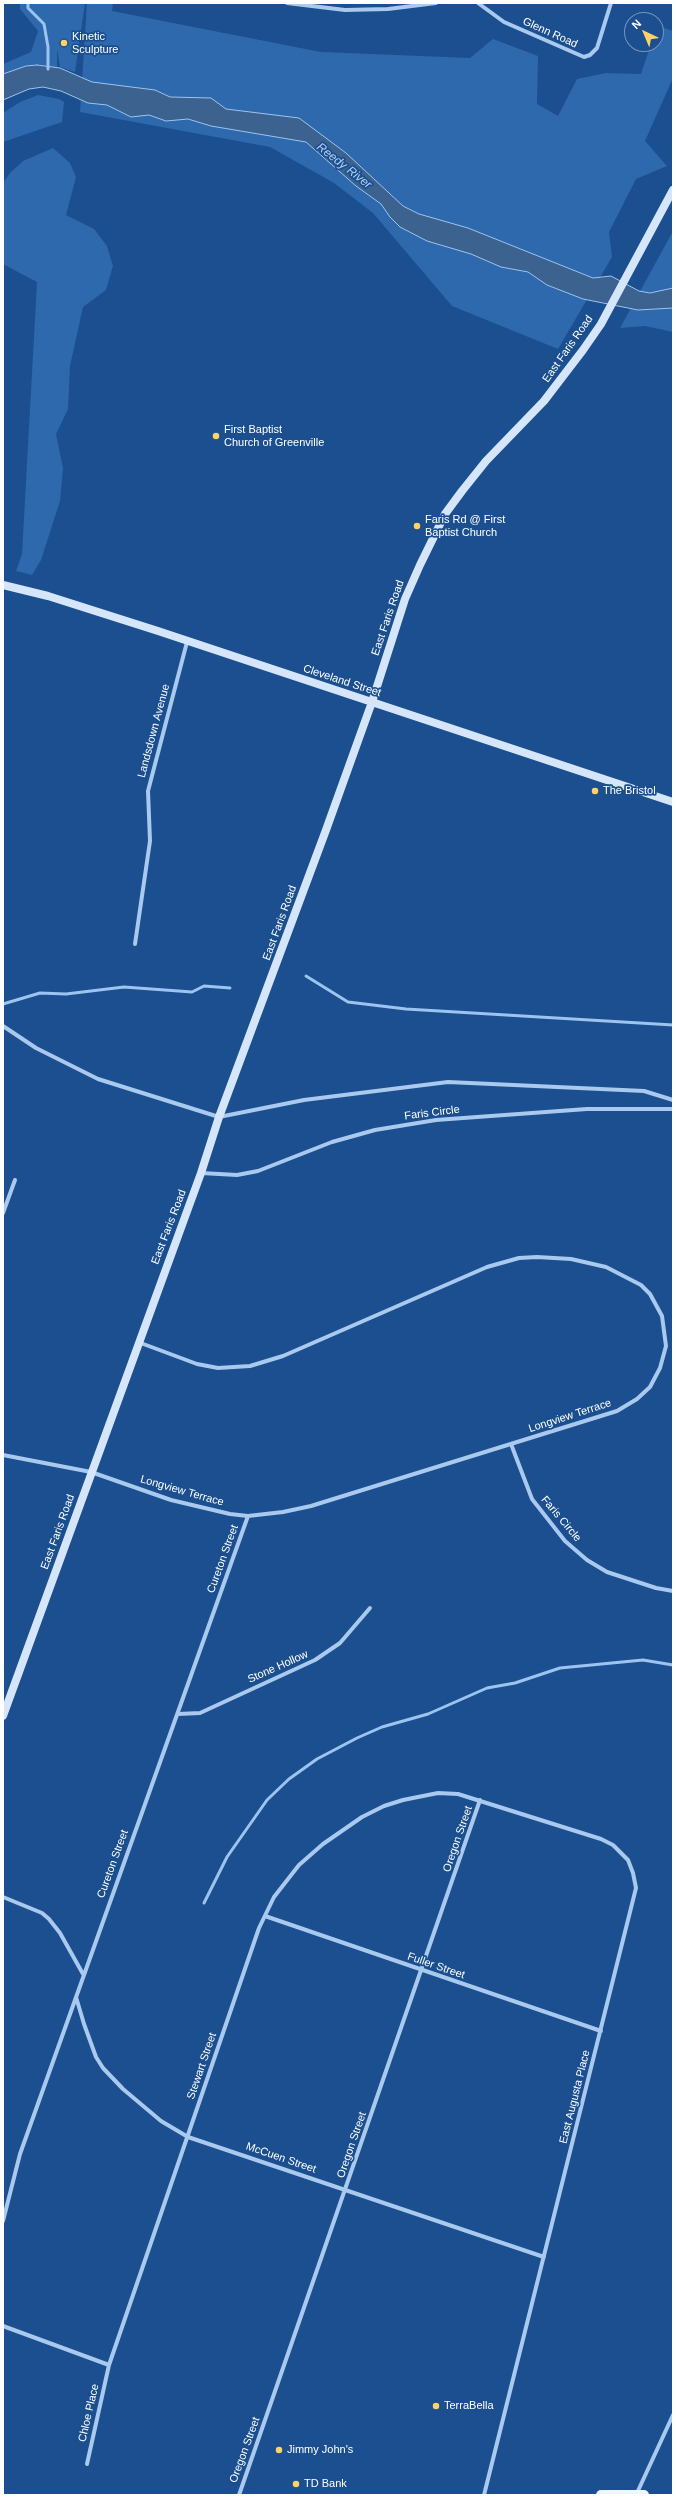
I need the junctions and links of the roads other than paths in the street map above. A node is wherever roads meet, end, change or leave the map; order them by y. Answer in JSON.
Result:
{"nodes":[{"id":1,"x":287,"y":3,"type":"edge"},
{"id":2,"x":436,"y":3,"type":"edge"},
{"id":3,"x":478,"y":3,"type":"edge"},
{"id":4,"x":611,"y":3,"type":"edge"},
{"id":5,"x":673,"y":190,"type":"edge"},
{"id":6,"x":3,"y":585,"type":"edge"},
{"id":7,"x":188,"y":642,"type":"junction"},
{"id":8,"x":372,"y":702,"type":"junction"},
{"id":9,"x":673,"y":802,"type":"edge"},
{"id":10,"x":135,"y":944,"type":"dead end"},
{"id":11,"x":3,"y":1026,"type":"edge"},
{"id":12,"x":673,"y":1100,"type":"edge"},
{"id":13,"x":673,"y":1109,"type":"edge"},
{"id":14,"x":219,"y":1117,"type":"junction"},
{"id":15,"x":201,"y":1173,"type":"junction"},
{"id":16,"x":14,"y":1180,"type":"dead end"},
{"id":17,"x":3,"y":1213,"type":"edge"},
{"id":18,"x":138,"y":1342,"type":"junction"},
{"id":19,"x":510,"y":1444,"type":"junction"},
{"id":20,"x":3,"y":1455,"type":"edge"},
{"id":21,"x":91,"y":1472,"type":"junction"},
{"id":22,"x":248,"y":1516,"type":"junction"},
{"id":23,"x":673,"y":1591,"type":"edge"},
{"id":24,"x":370,"y":1608,"type":"dead end"},
{"id":25,"x":178,"y":1714,"type":"junction"},
{"id":26,"x":3,"y":1716,"type":"edge"},
{"id":27,"x":480,"y":1800,"type":"junction"},
{"id":28,"x":3,"y":1897,"type":"edge"},
{"id":29,"x":265,"y":1916,"type":"junction"},
{"id":30,"x":422,"y":1971,"type":"junction"},
{"id":31,"x":83,"y":1974,"type":"junction"},
{"id":32,"x":76,"y":1996,"type":"junction"},
{"id":33,"x":601,"y":2031,"type":"junction"},
{"id":34,"x":188,"y":2137,"type":"junction"},
{"id":35,"x":346,"y":2190,"type":"junction"},
{"id":36,"x":3,"y":2220,"type":"edge"},
{"id":37,"x":544,"y":2257,"type":"junction"},
{"id":38,"x":3,"y":2326,"type":"edge"},
{"id":39,"x":109,"y":2365,"type":"junction"},
{"id":40,"x":673,"y":2415,"type":"edge"},
{"id":41,"x":87,"y":2464,"type":"dead end"},
{"id":42,"x":641,"y":2494,"type":"edge"},
{"id":43,"x":238,"y":2495,"type":"edge"},
{"id":44,"x":484,"y":2495,"type":"edge"},
{"id":45,"x":600,"y":2495,"type":"edge"}],
"edges":[{"from":1,"to":2,"type":"street"},
{"from":3,"to":4,"type":"street","name":"Glenn Road"},
{"from":5,"to":8,"type":"main road","name":"East Faris Road"},
{"from":6,"to":7,"type":"main road","name":"Cleveland Street"},
{"from":7,"to":8,"type":"main road","name":"Cleveland Street"},
{"from":7,"to":10,"type":"street","name":"Landsdown Avenue"},
{"from":8,"to":9,"type":"main road","name":"Cleveland Street"},
{"from":8,"to":14,"type":"main road","name":"East Faris Road"},
{"from":11,"to":14,"type":"street"},
{"from":12,"to":14,"type":"street"},
{"from":13,"to":15,"type":"street","name":"Faris Circle"},
{"from":14,"to":15,"type":"main road","name":"East Faris Road"},
{"from":15,"to":18,"type":"main road","name":"East Faris Road"},
{"from":16,"to":17,"type":"street"},
{"from":18,"to":19,"type":"street","name":"Longview Terrace"},
{"from":18,"to":21,"type":"main road","name":"East Faris Road"},
{"from":19,"to":22,"type":"street","name":"Longview Terrace"},
{"from":19,"to":23,"type":"street","name":"Faris Circle"},
{"from":20,"to":21,"type":"street","name":"Longview Terrace"},
{"from":21,"to":22,"type":"street","name":"Longview Terrace"},
{"from":21,"to":26,"type":"main road","name":"East Faris Road"},
{"from":22,"to":25,"type":"street","name":"Cureton Street"},
{"from":24,"to":25,"type":"street","name":"Stone Hollow"},
{"from":25,"to":31,"type":"street","name":"Cureton Street"},
{"from":27,"to":29,"type":"street","name":"Stewart Street"},
{"from":27,"to":30,"type":"street","name":"Oregon Street"},
{"from":27,"to":33,"type":"street","name":"East Augusta Place"},
{"from":28,"to":31,"type":"street"},
{"from":29,"to":30,"type":"street","name":"Fuller Street"},
{"from":29,"to":34,"type":"street","name":"Stewart Street"},
{"from":30,"to":33,"type":"street","name":"Fuller Street"},
{"from":30,"to":35,"type":"street","name":"Oregon Street"},
{"from":31,"to":32,"type":"street","name":"Cureton Street"},
{"from":32,"to":34,"type":"street","name":"McCuen Street"},
{"from":32,"to":36,"type":"street","name":"Cureton Street"},
{"from":33,"to":37,"type":"street","name":"East Augusta Place"},
{"from":34,"to":35,"type":"street","name":"McCuen Street"},
{"from":34,"to":39,"type":"street","name":"Stewart Street"},
{"from":35,"to":37,"type":"street","name":"McCuen Street"},
{"from":35,"to":43,"type":"street","name":"Oregon Street"},
{"from":37,"to":44,"type":"street","name":"East Augusta Place"},
{"from":38,"to":39,"type":"street"},
{"from":39,"to":41,"type":"street","name":"Chloe Place"},
{"from":40,"to":42,"type":"street"},
{"from":42,"to":45,"type":"main road"}]}
